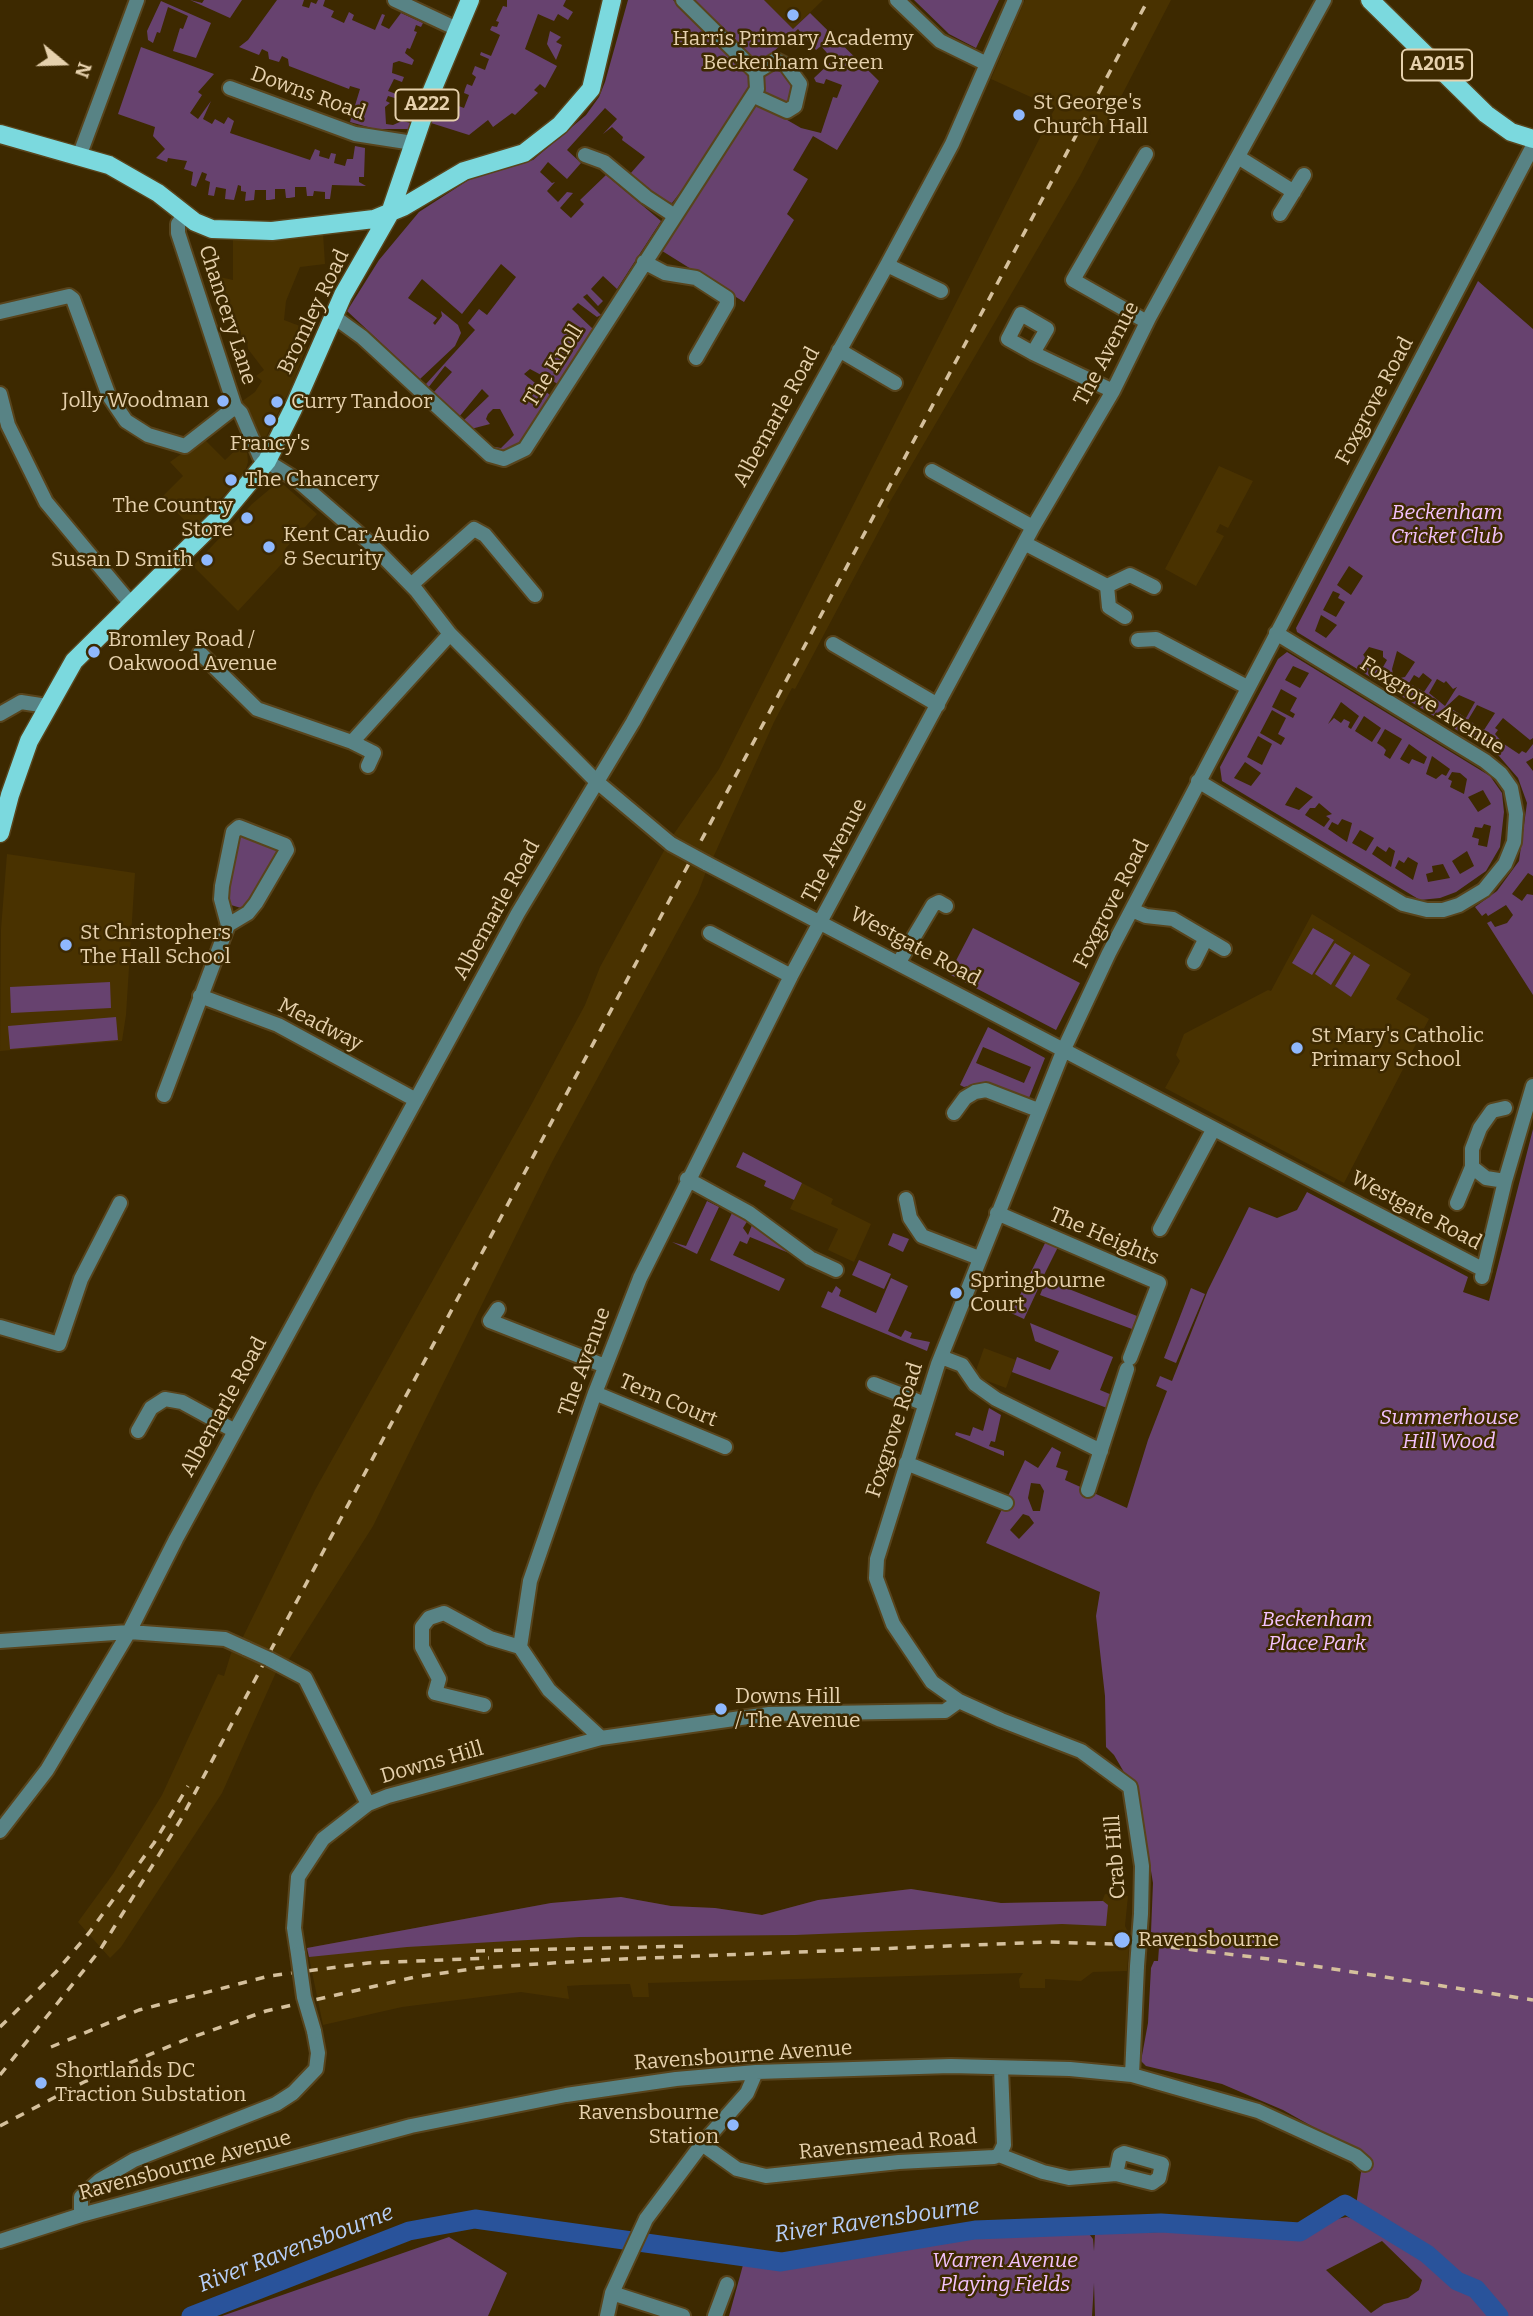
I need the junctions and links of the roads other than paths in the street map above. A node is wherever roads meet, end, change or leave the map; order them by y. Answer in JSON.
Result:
{"nodes":[{"id":1,"x":138,"y":0,"type":"edge"},
{"id":2,"x":395,"y":0,"type":"edge"},
{"id":3,"x":470,"y":0,"type":"edge"},
{"id":4,"x":612,"y":0,"type":"edge"},
{"id":5,"x":683,"y":0,"type":"edge"},
{"id":6,"x":897,"y":0,"type":"edge"},
{"id":7,"x":1015,"y":0,"type":"edge"},
{"id":8,"x":1324,"y":0,"type":"edge"},
{"id":9,"x":1370,"y":0,"type":"edge"},
{"id":10,"x":457,"y":29,"type":"junction"},
{"id":11,"x":987,"y":64,"type":"junction"},
{"id":12,"x":756,"y":72,"type":"junction"},
{"id":13,"x":230,"y":88,"type":"dead end"},
{"id":14,"x":754,"y":96,"type":"junction"},
{"id":15,"x":0,"y":134,"type":"edge"},
{"id":16,"x":413,"y":143,"type":"junction"},
{"id":17,"x":1532,"y":148,"type":"edge"},
{"id":18,"x":1146,"y":153,"type":"dead end"},
{"id":19,"x":80,"y":154,"type":"junction"},
{"id":20,"x":585,"y":155,"type":"dead end"},
{"id":21,"x":1238,"y":157,"type":"junction"},
{"id":22,"x":1304,"y":175,"type":"dead end"},
{"id":23,"x":1294,"y":192,"type":"junction"},
{"id":24,"x":390,"y":213,"type":"junction"},
{"id":25,"x":1280,"y":214,"type":"dead end"},
{"id":26,"x":184,"y":215,"type":"junction"},
{"id":27,"x":675,"y":216,"type":"junction"},
{"id":28,"x":644,"y":262,"type":"junction"},
{"id":29,"x":887,"y":265,"type":"junction"},
{"id":30,"x":941,"y":292,"type":"dead end"},
{"id":31,"x":0,"y":312,"type":"edge"},
{"id":32,"x":333,"y":316,"type":"junction"},
{"id":33,"x":1147,"y":322,"type":"junction"},
{"id":34,"x":839,"y":350,"type":"junction"},
{"id":35,"x":1034,"y":353,"type":"dead end"},
{"id":36,"x":696,"y":358,"type":"dead end"},
{"id":37,"x":895,"y":383,"type":"dead end"},
{"id":38,"x":1113,"y":391,"type":"junction"},
{"id":39,"x":0,"y":394,"type":"edge"},
{"id":40,"x":234,"y":407,"type":"junction"},
{"id":41,"x":4,"y":427,"type":"edge"},
{"id":42,"x":267,"y":461,"type":"junction"},
{"id":43,"x":932,"y":471,"type":"dead end"},
{"id":44,"x":1033,"y":527,"type":"junction"},
{"id":45,"x":1026,"y":544,"type":"junction"},
{"id":46,"x":411,"y":585,"type":"junction"},
{"id":47,"x":1107,"y":586,"type":"junction"},
{"id":48,"x":1154,"y":587,"type":"dead end"},
{"id":49,"x":535,"y":595,"type":"dead end"},
{"id":50,"x":131,"y":604,"type":"junction"},
{"id":51,"x":1125,"y":617,"type":"dead end"},
{"id":52,"x":450,"y":634,"type":"junction"},
{"id":53,"x":1276,"y":634,"type":"junction"},
{"id":54,"x":1138,"y":640,"type":"dead end"},
{"id":55,"x":833,"y":644,"type":"dead end"},
{"id":56,"x":200,"y":653,"type":"dead end"},
{"id":57,"x":1248,"y":687,"type":"junction"},
{"id":58,"x":938,"y":705,"type":"junction"},
{"id":59,"x":47,"y":706,"type":"junction"},
{"id":60,"x":0,"y":714,"type":"edge"},
{"id":61,"x":352,"y":742,"type":"junction"},
{"id":62,"x":368,"y":766,"type":"dead end"},
{"id":63,"x":596,"y":781,"type":"junction"},
{"id":64,"x":1198,"y":781,"type":"junction"},
{"id":65,"x":0,"y":833,"type":"edge"},
{"id":66,"x":946,"y":906,"type":"dead end"},
{"id":67,"x":1132,"y":910,"type":"junction"},
{"id":68,"x":821,"y":922,"type":"junction"},
{"id":69,"x":228,"y":925,"type":"junction"},
{"id":70,"x":710,"y":933,"type":"dead end"},
{"id":71,"x":1205,"y":940,"type":"junction"},
{"id":72,"x":1224,"y":949,"type":"dead end"},
{"id":73,"x":899,"y":962,"type":"junction"},
{"id":74,"x":1194,"y":962,"type":"dead end"},
{"id":75,"x":791,"y":976,"type":"junction"},
{"id":76,"x":200,"y":996,"type":"junction"},
{"id":77,"x":1064,"y":1049,"type":"junction"},
{"id":78,"x":1533,"y":1086,"type":"edge"},
{"id":79,"x":164,"y":1095,"type":"dead end"},
{"id":80,"x":416,"y":1100,"type":"junction"},
{"id":81,"x":1505,"y":1108,"type":"dead end"},
{"id":82,"x":1038,"y":1110,"type":"junction"},
{"id":83,"x":954,"y":1113,"type":"dead end"},
{"id":84,"x":1213,"y":1130,"type":"junction"},
{"id":85,"x":1472,"y":1167,"type":"junction"},
{"id":86,"x":687,"y":1179,"type":"junction"},
{"id":87,"x":1505,"y":1181,"type":"junction"},
{"id":88,"x":906,"y":1199,"type":"dead end"},
{"id":89,"x":120,"y":1203,"type":"dead end"},
{"id":90,"x":1457,"y":1203,"type":"dead end"},
{"id":91,"x":997,"y":1213,"type":"junction"},
{"id":92,"x":1160,"y":1229,"type":"dead end"},
{"id":93,"x":979,"y":1258,"type":"junction"},
{"id":94,"x":836,"y":1270,"type":"dead end"},
{"id":95,"x":498,"y":1310,"type":"dead end"},
{"id":96,"x":0,"y":1327,"type":"edge"},
{"id":97,"x":941,"y":1357,"type":"junction"},
{"id":98,"x":605,"y":1366,"type":"junction"},
{"id":99,"x":874,"y":1384,"type":"dead end"},
{"id":100,"x":595,"y":1393,"type":"junction"},
{"id":101,"x":925,"y":1404,"type":"junction"},
{"id":102,"x":138,"y":1430,"type":"dead end"},
{"id":103,"x":235,"y":1431,"type":"junction"},
{"id":104,"x":725,"y":1447,"type":"dead end"},
{"id":105,"x":1101,"y":1451,"type":"junction"},
{"id":106,"x":906,"y":1463,"type":"junction"},
{"id":107,"x":1088,"y":1490,"type":"dead end"},
{"id":108,"x":1006,"y":1503,"type":"dead end"},
{"id":109,"x":129,"y":1632,"type":"junction"},
{"id":110,"x":0,"y":1641,"type":"edge"},
{"id":111,"x":520,"y":1647,"type":"junction"},
{"id":112,"x":959,"y":1701,"type":"junction"},
{"id":113,"x":484,"y":1705,"type":"dead end"},
{"id":114,"x":601,"y":1738,"type":"junction"},
{"id":115,"x":368,"y":1804,"type":"junction"},
{"id":116,"x":7,"y":1812,"type":"edge"},
{"id":117,"x":0,"y":1831,"type":"edge"},
{"id":118,"x":1001,"y":2068,"type":"junction"},
{"id":119,"x":757,"y":2073,"type":"junction"},
{"id":120,"x":1132,"y":2075,"type":"junction"},
{"id":121,"x":702,"y":2144,"type":"junction"},
{"id":122,"x":999,"y":2155,"type":"junction"},
{"id":123,"x":1365,"y":2164,"type":"dead end"},
{"id":124,"x":1116,"y":2174,"type":"dead end"},
{"id":125,"x":81,"y":2215,"type":"junction"},
{"id":126,"x":0,"y":2241,"type":"edge"},
{"id":127,"x":727,"y":2284,"type":"dead end"},
{"id":128,"x":612,"y":2293,"type":"junction"},
{"id":129,"x":607,"y":2316,"type":"edge"},
{"id":130,"x":683,"y":2316,"type":"edge"},
{"id":131,"x":715,"y":2316,"type":"edge"}],
"edges":[{"from":1,"to":19,"type":"street"},
{"from":2,"to":10,"type":"street"},
{"from":3,"to":10,"type":"main road","number":"A222"},
{"from":4,"to":24,"type":"main road"},
{"from":5,"to":12,"type":"street"},
{"from":6,"to":11,"type":"street"},
{"from":7,"to":11,"type":"street","name":"Albemarle Road"},
{"from":8,"to":21,"type":"street","name":"The Avenue"},
{"from":9,"to":17,"type":"main road","number":"A2015"},
{"from":10,"to":16,"type":"main road","number":"A222"},
{"from":11,"to":29,"type":"street","name":"Albemarle Road"},
{"from":12,"to":14,"type":"street","name":"The Knoll"},
{"from":12,"to":14,"type":"street"},
{"from":13,"to":16,"type":"street","name":"Downs Road"},
{"from":14,"to":27,"type":"street","name":"The Knoll"},
{"from":15,"to":19,"type":"main road"},
{"from":16,"to":24,"type":"main road","number":"A222"},
{"from":17,"to":53,"type":"street","name":"Foxgrove Road"},
{"from":18,"to":33,"type":"street"},
{"from":19,"to":26,"type":"main road"},
{"from":20,"to":27,"type":"street"},
{"from":21,"to":23,"type":"street"},
{"from":21,"to":33,"type":"street","name":"The Avenue"},
{"from":22,"to":23,"type":"street"},
{"from":23,"to":25,"type":"street"},
{"from":24,"to":26,"type":"main road"},
{"from":24,"to":32,"type":"main road","name":"Bromley Road","number":"A222"},
{"from":26,"to":40,"type":"street","name":"Chancery Lane"},
{"from":27,"to":28,"type":"street","name":"The Knoll"},
{"from":28,"to":32,"type":"street","name":"The Knoll"},
{"from":28,"to":36,"type":"street"},
{"from":29,"to":30,"type":"street"},
{"from":29,"to":34,"type":"street","name":"Albemarle Road"},
{"from":31,"to":40,"type":"street"},
{"from":32,"to":42,"type":"main road","name":"Bromley Road","number":"A222"},
{"from":33,"to":38,"type":"street","name":"The Avenue"},
{"from":34,"to":37,"type":"street"},
{"from":34,"to":63,"type":"street","name":"Albemarle Road"},
{"from":35,"to":38,"type":"street"},
{"from":38,"to":44,"type":"street","name":"The Avenue"},
{"from":39,"to":41,"type":"street"},
{"from":40,"to":42,"type":"street","name":"Chancery Lane"},
{"from":41,"to":50,"type":"street"},
{"from":42,"to":46,"type":"street","name":"Westgate Road"},
{"from":42,"to":50,"type":"main road","name":"Bromley Road","number":"A222"},
{"from":43,"to":44,"type":"street"},
{"from":44,"to":45,"type":"street","name":"The Avenue"},
{"from":45,"to":47,"type":"street"},
{"from":45,"to":58,"type":"street","name":"The Avenue"},
{"from":46,"to":49,"type":"street"},
{"from":46,"to":52,"type":"street","name":"Westgate Road"},
{"from":47,"to":48,"type":"street"},
{"from":47,"to":51,"type":"street"},
{"from":50,"to":59,"type":"main road","name":"Bromley Road","number":"A222"},
{"from":52,"to":61,"type":"street"},
{"from":52,"to":63,"type":"street","name":"Westgate Road"},
{"from":53,"to":57,"type":"street","name":"Foxgrove Road"},
{"from":53,"to":64,"type":"street","name":"Foxgrove Avenue"},
{"from":54,"to":57,"type":"street"},
{"from":55,"to":58,"type":"street"},
{"from":56,"to":61,"type":"street"},
{"from":57,"to":64,"type":"street","name":"Foxgrove Road"},
{"from":58,"to":68,"type":"street","name":"The Avenue"},
{"from":59,"to":60,"type":"street"},
{"from":59,"to":65,"type":"main road","name":"Bromley Road","number":"A222"},
{"from":61,"to":62,"type":"street"},
{"from":63,"to":68,"type":"street","name":"Westgate Road","bridge":true},
{"from":63,"to":80,"type":"street","name":"Albemarle Road"},
{"from":64,"to":67,"type":"street","name":"Foxgrove Road"},
{"from":66,"to":73,"type":"street"},
{"from":67,"to":71,"type":"street"},
{"from":67,"to":77,"type":"street","name":"Foxgrove Road"},
{"from":68,"to":73,"type":"street","name":"Westgate Road"},
{"from":68,"to":75,"type":"street","name":"The Avenue"},
{"from":69,"to":69,"type":"street"},
{"from":69,"to":76,"type":"street"},
{"from":70,"to":75,"type":"street"},
{"from":71,"to":72,"type":"street"},
{"from":71,"to":74,"type":"street"},
{"from":73,"to":77,"type":"street","name":"Westgate Road"},
{"from":75,"to":86,"type":"street","name":"The Avenue"},
{"from":76,"to":79,"type":"street"},
{"from":76,"to":80,"type":"street","name":"Meadway"},
{"from":77,"to":82,"type":"street","name":"Foxgrove Road"},
{"from":77,"to":84,"type":"street","name":"Westgate Road"},
{"from":78,"to":87,"type":"street"},
{"from":80,"to":103,"type":"street","name":"Albemarle Road"},
{"from":81,"to":85,"type":"street"},
{"from":82,"to":83,"type":"street"},
{"from":82,"to":91,"type":"street","name":"Foxgrove Road"},
{"from":84,"to":87,"type":"street","name":"Westgate Road"},
{"from":84,"to":92,"type":"street"},
{"from":85,"to":87,"type":"street"},
{"from":85,"to":90,"type":"street"},
{"from":86,"to":94,"type":"street"},
{"from":86,"to":98,"type":"street","name":"The Avenue"},
{"from":88,"to":93,"type":"street"},
{"from":89,"to":96,"type":"street"},
{"from":91,"to":93,"type":"street","name":"Foxgrove Road"},
{"from":91,"to":105,"type":"street","name":"The Heights"},
{"from":93,"to":97,"type":"street","name":"Foxgrove Road"},
{"from":95,"to":98,"type":"street"},
{"from":97,"to":101,"type":"street","name":"Foxgrove Road"},
{"from":97,"to":105,"type":"street"},
{"from":98,"to":100,"type":"street","name":"The Avenue"},
{"from":99,"to":101,"type":"street"},
{"from":100,"to":104,"type":"street","name":"Tern Court"},
{"from":100,"to":111,"type":"street","name":"The Avenue"},
{"from":101,"to":106,"type":"street","name":"Foxgrove Road"},
{"from":102,"to":103,"type":"street"},
{"from":103,"to":109,"type":"street","name":"Albemarle Road"},
{"from":105,"to":107,"type":"street","name":"The Heights"},
{"from":106,"to":108,"type":"street"},
{"from":106,"to":112,"type":"street","name":"Foxgrove Road"},
{"from":109,"to":110,"type":"street"},
{"from":109,"to":115,"type":"street","bridge":true},
{"from":109,"to":116,"type":"street","name":"Albemarle Road"},
{"from":111,"to":113,"type":"street"},
{"from":111,"to":114,"type":"street"},
{"from":112,"to":114,"type":"street","name":"Downs Hill"},
{"from":112,"to":120,"type":"street","name":"Crab Hill","bridge":true},
{"from":114,"to":115,"type":"street","name":"Downs Hill"},
{"from":115,"to":125,"type":"street","name":"Downs Hill","bridge":true},
{"from":116,"to":117,"type":"street","name":"Albemarle Road"},
{"from":118,"to":119,"type":"street","name":"Ravensbourne Avenue"},
{"from":118,"to":120,"type":"street","name":"Ravensbourne Avenue"},
{"from":118,"to":122,"type":"street","name":"Ravensmead Road"},
{"from":119,"to":121,"type":"street"},
{"from":119,"to":125,"type":"street","name":"Ravensbourne Avenue"},
{"from":120,"to":123,"type":"street","name":"Ravensbourne Avenue"},
{"from":121,"to":122,"type":"street","name":"Ravensmead Road"},
{"from":121,"to":128,"type":"street"},
{"from":122,"to":124,"type":"street"},
{"from":125,"to":126,"type":"street","name":"Ravensbourne Avenue"},
{"from":127,"to":131,"type":"street"},
{"from":128,"to":129,"type":"street"},
{"from":128,"to":130,"type":"street"}]}
